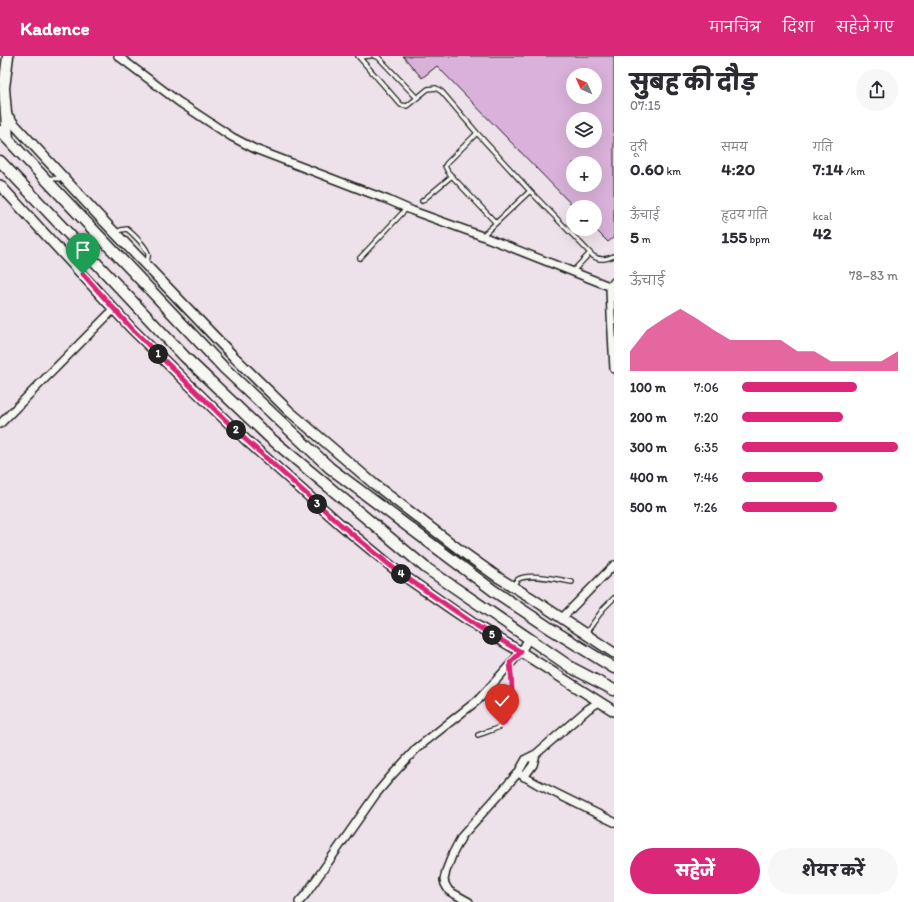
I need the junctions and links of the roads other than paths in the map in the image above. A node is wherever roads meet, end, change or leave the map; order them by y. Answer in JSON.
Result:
{"nodes":[{"id":1,"x":8,"y":56,"type":"edge"},
{"id":2,"x":118,"y":56,"type":"edge"},
{"id":3,"x":359,"y":56,"type":"edge"},
{"id":4,"x":370,"y":56,"type":"edge"},
{"id":5,"x":374,"y":56,"type":"edge"},
{"id":6,"x":417,"y":98,"type":"junction"},
{"id":7,"x":6,"y":114,"type":"junction"},
{"id":8,"x":0,"y":131,"type":"edge"},
{"id":9,"x":477,"y":133,"type":"junction"},
{"id":10,"x":8,"y":139,"type":"junction"},
{"id":11,"x":0,"y":161,"type":"edge"},
{"id":12,"x":452,"y":176,"type":"junction"},
{"id":13,"x":44,"y":178,"type":"junction"},
{"id":14,"x":65,"y":179,"type":"junction"},
{"id":15,"x":0,"y":185,"type":"edge"},
{"id":16,"x":530,"y":191,"type":"junction"},
{"id":17,"x":32,"y":194,"type":"junction"},
{"id":18,"x":422,"y":201,"type":"dead end"},
{"id":19,"x":19,"y":206,"type":"junction"},
{"id":20,"x":407,"y":208,"type":"junction"},
{"id":21,"x":496,"y":223,"type":"junction"},
{"id":22,"x":482,"y":236,"type":"junction"},
{"id":23,"x":590,"y":253,"type":"junction"},
{"id":24,"x":614,"y":256,"type":"edge"},
{"id":25,"x":360,"y":258,"type":"dead end"},
{"id":26,"x":572,"y":271,"type":"junction"},
{"id":27,"x":613,"y":286,"type":"edge"},
{"id":28,"x":114,"y":308,"type":"junction"},
{"id":29,"x":614,"y":369,"type":"edge"},
{"id":30,"x":0,"y":424,"type":"edge"},
{"id":31,"x":614,"y":565,"type":"edge"},
{"id":32,"x":572,"y":582,"type":"dead end"},
{"id":33,"x":513,"y":586,"type":"junction"},
{"id":34,"x":614,"y":598,"type":"edge"},
{"id":35,"x":562,"y":618,"type":"junction"},
{"id":36,"x":586,"y":634,"type":"junction"},
{"id":37,"x":529,"y":638,"type":"junction"},
{"id":38,"x":521,"y":652,"type":"junction"},
{"id":39,"x":614,"y":653,"type":"edge"},
{"id":40,"x":510,"y":663,"type":"junction"},
{"id":41,"x":614,"y":668,"type":"edge"},
{"id":42,"x":614,"y":690,"type":"edge"},
{"id":43,"x":599,"y":702,"type":"junction"},
{"id":44,"x":614,"y":711,"type":"edge"},
{"id":45,"x":478,"y":734,"type":"dead end"},
{"id":46,"x":521,"y":775,"type":"junction"},
{"id":47,"x":614,"y":822,"type":"edge"},
{"id":48,"x":299,"y":902,"type":"edge"},
{"id":49,"x":469,"y":902,"type":"edge"}],
"edges":[{"from":1,"to":7,"type":"main road"},
{"from":2,"to":20,"type":"street"},
{"from":3,"to":4,"type":"lane"},
{"from":3,"to":6,"type":"lane"},
{"from":5,"to":6,"type":"lane"},
{"from":6,"to":9,"type":"lane"},
{"from":7,"to":10,"type":"main road"},
{"from":7,"to":14,"type":"street"},
{"from":8,"to":10,"type":"main road"},
{"from":9,"to":12,"type":"lane"},
{"from":9,"to":16,"type":"lane"},
{"from":10,"to":13,"type":"main road"},
{"from":11,"to":17,"type":"main road"},
{"from":12,"to":18,"type":"lane"},
{"from":12,"to":21,"type":"lane"},
{"from":13,"to":14,"type":"lane"},
{"from":13,"to":41,"type":"main road"},
{"from":14,"to":33,"type":"street"},
{"from":15,"to":19,"type":"street"},
{"from":16,"to":21,"type":"lane"},
{"from":16,"to":23,"type":"lane"},
{"from":17,"to":19,"type":"street"},
{"from":17,"to":37,"type":"main road"},
{"from":19,"to":28,"type":"street"},
{"from":20,"to":22,"type":"street"},
{"from":20,"to":25,"type":"lane"},
{"from":21,"to":22,"type":"lane"},
{"from":22,"to":26,"type":"street"},
{"from":23,"to":24,"type":"lane"},
{"from":23,"to":26,"type":"lane"},
{"from":26,"to":27,"type":"street"},
{"from":27,"to":29,"type":"street"},
{"from":28,"to":30,"type":"street"},
{"from":28,"to":38,"type":"street"},
{"from":31,"to":35,"type":"street"},
{"from":32,"to":33,"type":"lane"},
{"from":33,"to":35,"type":"street"},
{"from":34,"to":36,"type":"lane"},
{"from":35,"to":36,"type":"street"},
{"from":36,"to":39,"type":"street"},
{"from":37,"to":38,"type":"street"},
{"from":37,"to":42,"type":"main road"},
{"from":38,"to":40,"type":"street"},
{"from":38,"to":43,"type":"street"},
{"from":40,"to":45,"type":"lane"},
{"from":40,"to":48,"type":"street"},
{"from":43,"to":44,"type":"street"},
{"from":43,"to":46,"type":"street"},
{"from":46,"to":47,"type":"street"},
{"from":46,"to":49,"type":"street"}]}
